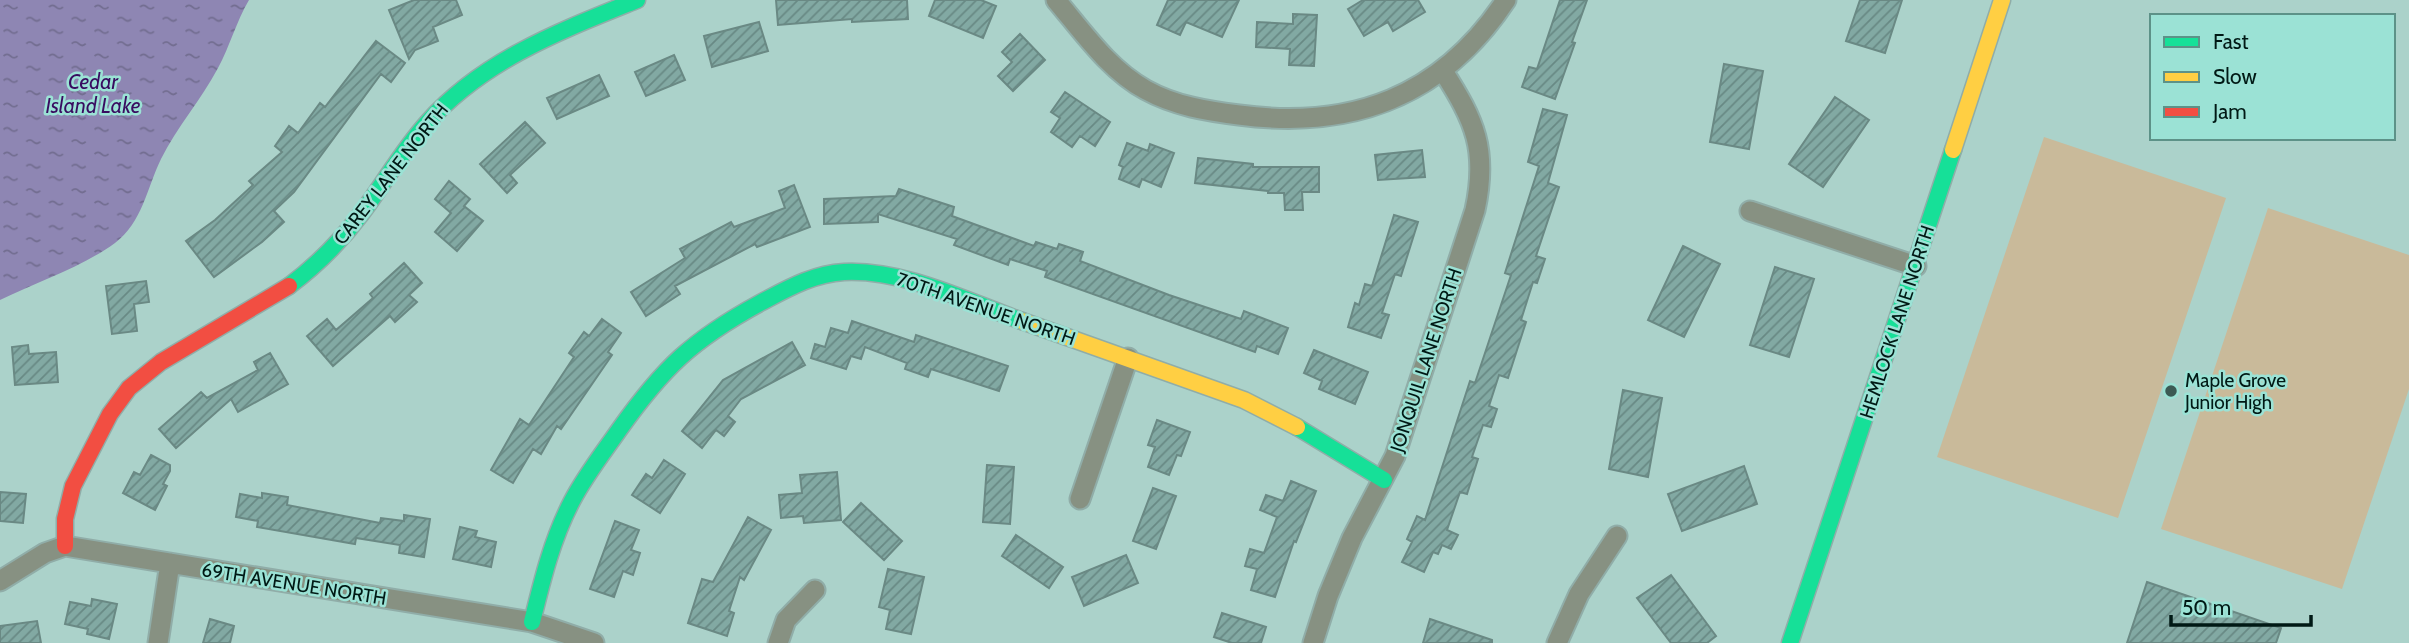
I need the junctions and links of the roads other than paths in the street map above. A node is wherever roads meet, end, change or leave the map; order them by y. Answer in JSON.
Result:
{"nodes":[{"id":1,"x":637,"y":0,"type":"edge"},
{"id":2,"x":1056,"y":0,"type":"edge"},
{"id":3,"x":1506,"y":0,"type":"edge"},
{"id":4,"x":2002,"y":0,"type":"edge"},
{"id":5,"x":1443,"y":71,"type":"junction"},
{"id":6,"x":1750,"y":211,"type":"dead end"},
{"id":7,"x":1916,"y":267,"type":"junction"},
{"id":8,"x":1128,"y":358,"type":"junction"},
{"id":9,"x":1384,"y":480,"type":"junction"},
{"id":10,"x":1080,"y":499,"type":"dead end"},
{"id":11,"x":1617,"y":536,"type":"dead end"},
{"id":12,"x":65,"y":547,"type":"junction"},
{"id":13,"x":170,"y":563,"type":"junction"},
{"id":14,"x":0,"y":581,"type":"edge"},
{"id":15,"x":815,"y":590,"type":"dead end"},
{"id":16,"x":533,"y":622,"type":"junction"},
{"id":17,"x":158,"y":643,"type":"edge"},
{"id":18,"x":594,"y":643,"type":"edge"},
{"id":19,"x":778,"y":643,"type":"edge"},
{"id":20,"x":1312,"y":643,"type":"edge"},
{"id":21,"x":1557,"y":643,"type":"edge"},
{"id":22,"x":1790,"y":643,"type":"edge"}],
"edges":[{"from":1,"to":12,"type":"street","name":"CAREY LANE NORTH"},
{"from":2,"to":5,"type":"street"},
{"from":3,"to":5,"type":"street"},
{"from":4,"to":7,"type":"street","name":"HEMLOCK LANE NORTH"},
{"from":5,"to":9,"type":"street","name":"JONQUIL LANE NORTH"},
{"from":6,"to":7,"type":"street"},
{"from":7,"to":22,"type":"street","name":"HEMLOCK LANE NORTH"},
{"from":8,"to":9,"type":"street","name":"70TH AVENUE NORTH"},
{"from":8,"to":10,"type":"street"},
{"from":8,"to":16,"type":"street","name":"70TH AVENUE NORTH"},
{"from":9,"to":20,"type":"street","name":"JONQUIL LANE NORTH"},
{"from":11,"to":21,"type":"street"},
{"from":12,"to":13,"type":"street","name":"69TH AVENUE NORTH"},
{"from":12,"to":14,"type":"street"},
{"from":13,"to":16,"type":"street","name":"69TH AVENUE NORTH"},
{"from":13,"to":17,"type":"street"},
{"from":15,"to":19,"type":"street"},
{"from":16,"to":18,"type":"street","name":"69TH AVENUE NORTH"}]}
